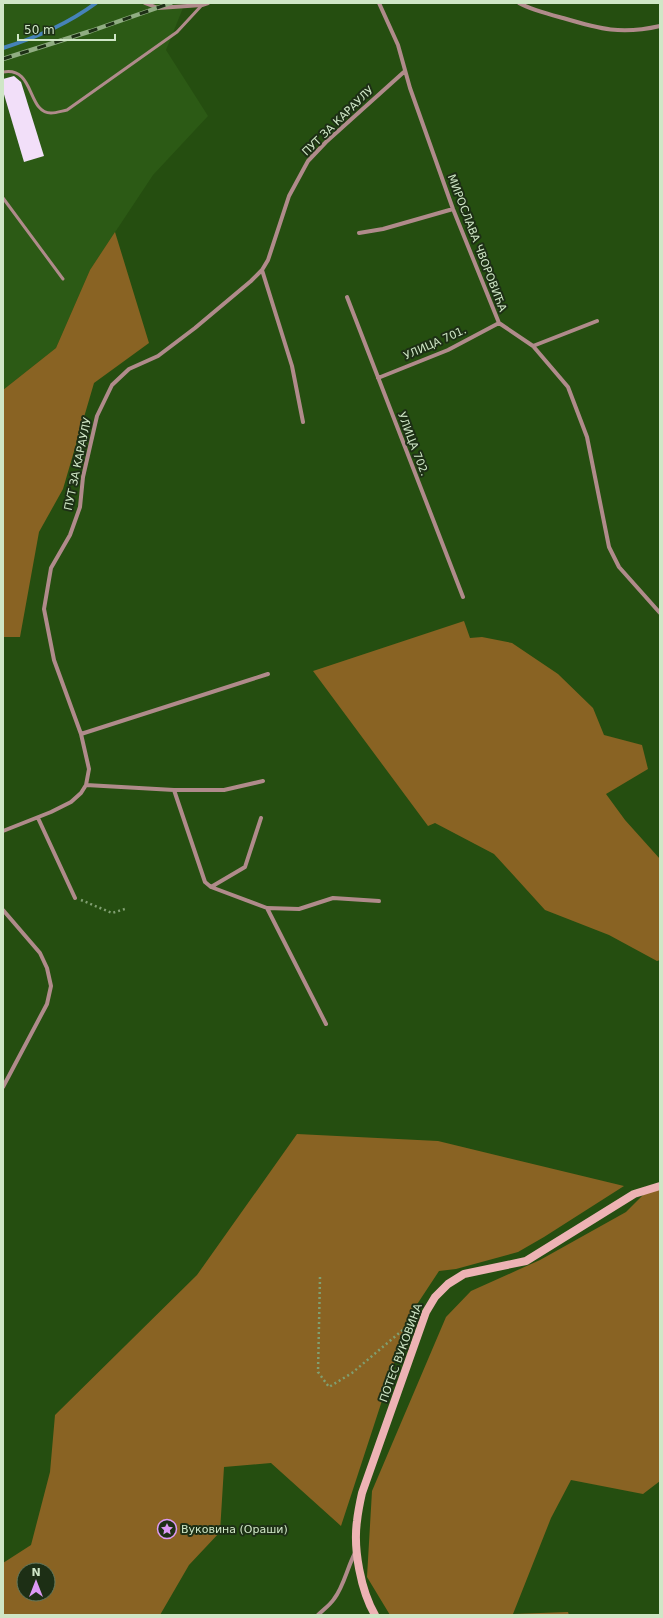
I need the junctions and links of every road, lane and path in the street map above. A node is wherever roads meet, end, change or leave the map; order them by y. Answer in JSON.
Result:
{"nodes":[{"id":1,"x":145,"y":3,"type":"edge"},
{"id":2,"x":208,"y":3,"type":"edge"},
{"id":3,"x":379,"y":3,"type":"edge"},
{"id":4,"x":519,"y":3,"type":"edge"},
{"id":5,"x":202,"y":5,"type":"junction"},
{"id":6,"x":660,"y":26,"type":"edge"},
{"id":7,"x":405,"y":71,"type":"junction"},
{"id":8,"x":3,"y":72,"type":"edge"},
{"id":9,"x":3,"y":198,"type":"edge"},
{"id":10,"x":453,"y":209,"type":"junction"},
{"id":11,"x":359,"y":233,"type":"dead end"},
{"id":12,"x":262,"y":270,"type":"junction"},
{"id":13,"x":63,"y":279,"type":"dead end"},
{"id":14,"x":347,"y":297,"type":"dead end"},
{"id":15,"x":597,"y":321,"type":"dead end"},
{"id":16,"x":499,"y":323,"type":"junction"},
{"id":17,"x":533,"y":346,"type":"junction"},
{"id":18,"x":378,"y":378,"type":"junction"},
{"id":19,"x":303,"y":422,"type":"dead end"},
{"id":20,"x":463,"y":597,"type":"dead end"},
{"id":21,"x":660,"y":613,"type":"edge"},
{"id":22,"x":268,"y":674,"type":"dead end"},
{"id":23,"x":81,"y":734,"type":"junction"},
{"id":24,"x":263,"y":781,"type":"dead end"},
{"id":25,"x":86,"y":786,"type":"junction"},
{"id":26,"x":174,"y":790,"type":"junction"},
{"id":27,"x":38,"y":818,"type":"junction"},
{"id":28,"x":261,"y":818,"type":"dead end"},
{"id":29,"x":3,"y":831,"type":"edge"},
{"id":30,"x":212,"y":887,"type":"junction"},
{"id":31,"x":75,"y":898,"type":"joint"},
{"id":32,"x":379,"y":901,"type":"dead end"},
{"id":33,"x":267,"y":908,"type":"junction"},
{"id":34,"x":125,"y":909,"type":"dead end"},
{"id":35,"x":3,"y":910,"type":"edge"},
{"id":36,"x":326,"y":1024,"type":"dead end"},
{"id":37,"x":3,"y":1087,"type":"edge"},
{"id":38,"x":660,"y":1186,"type":"edge"},
{"id":39,"x":320,"y":1277,"type":"dead end"},
{"id":40,"x":426,"y":1312,"type":"junction"},
{"id":41,"x":358,"y":1550,"type":"junction"},
{"id":42,"x":318,"y":1615,"type":"edge"},
{"id":43,"x":375,"y":1615,"type":"edge"}],
"edges":[{"from":1,"to":5,"type":"street"},
{"from":2,"to":5,"type":"street"},
{"from":3,"to":7,"type":"street","name":"МИРОСЛАВА ЧВОРОВИЋА"},
{"from":4,"to":6,"type":"street"},
{"from":5,"to":8,"type":"lane"},
{"from":7,"to":10,"type":"street","name":"МИРОСЛАВА ЧВОРОВИЋА"},
{"from":7,"to":12,"type":"street","name":"ПУТ ЗА КАРАУЛУ"},
{"from":9,"to":13,"type":"lane"},
{"from":10,"to":11,"type":"street"},
{"from":10,"to":16,"type":"street","name":"МИРОСЛАВА ЧВОРОВИЋА"},
{"from":12,"to":19,"type":"street"},
{"from":12,"to":23,"type":"street","name":"ПУТ ЗА КАРАУЛУ"},
{"from":14,"to":18,"type":"street","name":"УЛИЦА 702."},
{"from":15,"to":17,"type":"street"},
{"from":16,"to":17,"type":"street","name":"МИРОСЛАВА ЧВОРОВИЋА"},
{"from":16,"to":18,"type":"street","name":"УЛИЦА 701."},
{"from":17,"to":21,"type":"street","name":"МИРОСЛАВА ЧВОРОВИЋА"},
{"from":18,"to":20,"type":"street","name":"УЛИЦА 702."},
{"from":22,"to":23,"type":"street"},
{"from":23,"to":25,"type":"street","name":"ПУТ ЗА КАРАУЛУ"},
{"from":24,"to":26,"type":"street"},
{"from":25,"to":26,"type":"street"},
{"from":25,"to":27,"type":"street"},
{"from":26,"to":30,"type":"street"},
{"from":27,"to":29,"type":"street"},
{"from":27,"to":31,"type":"street"},
{"from":28,"to":30,"type":"street"},
{"from":30,"to":33,"type":"street"},
{"from":31,"to":34,"type":"path"},
{"from":32,"to":33,"type":"street"},
{"from":33,"to":36,"type":"street"},
{"from":35,"to":37,"type":"street"},
{"from":38,"to":40,"type":"main road","name":"ПОТЕС ВУКОВИНА"},
{"from":39,"to":40,"type":"path"},
{"from":40,"to":41,"type":"main road","name":"ПОТЕС ВУКОВИНА"},
{"from":41,"to":42,"type":"street"},
{"from":41,"to":43,"type":"main road","name":"ПОТЕС ВУКОВИНА"}]}
